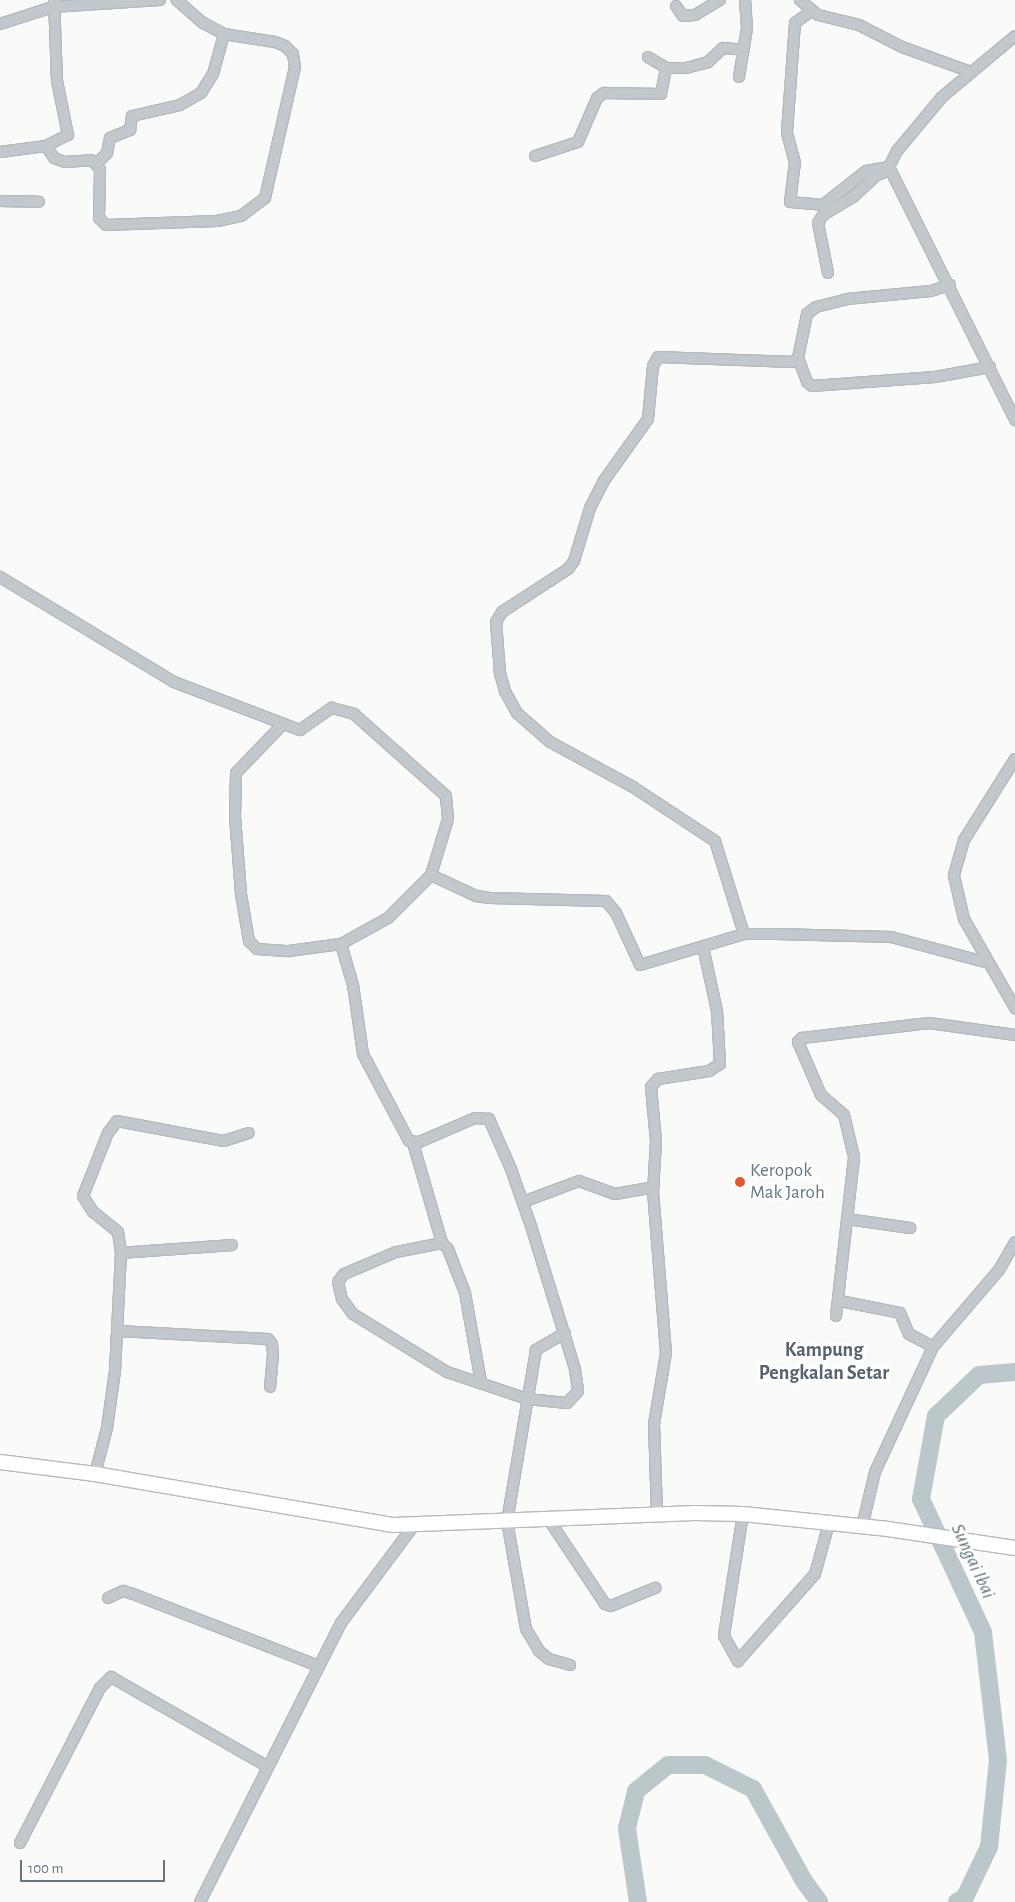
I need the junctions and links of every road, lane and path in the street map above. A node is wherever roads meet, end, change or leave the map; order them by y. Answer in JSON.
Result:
{"nodes":[{"id":1,"x":160,"y":0,"type":"edge"},
{"id":2,"x":177,"y":0,"type":"edge"},
{"id":3,"x":720,"y":0,"type":"edge"},
{"id":4,"x":745,"y":0,"type":"edge"},
{"id":5,"x":800,"y":0,"type":"edge"},
{"id":6,"x":54,"y":4,"type":"edge"},
{"id":7,"x":676,"y":6,"type":"dead end"},
{"id":8,"x":811,"y":11,"type":"junction"},
{"id":9,"x":0,"y":24,"type":"edge"},
{"id":10,"x":224,"y":34,"type":"junction"},
{"id":11,"x":1015,"y":36,"type":"edge"},
{"id":12,"x":744,"y":50,"type":"junction"},
{"id":13,"x":648,"y":57,"type":"dead end"},
{"id":14,"x":666,"y":68,"type":"junction"},
{"id":15,"x":974,"y":69,"type":"junction"},
{"id":16,"x":739,"y":76,"type":"dead end"},
{"id":17,"x":46,"y":146,"type":"junction"},
{"id":18,"x":0,"y":152,"type":"edge"},
{"id":19,"x":535,"y":156,"type":"dead end"},
{"id":20,"x":96,"y":164,"type":"junction"},
{"id":21,"x":890,"y":169,"type":"junction"},
{"id":22,"x":0,"y":201,"type":"edge"},
{"id":23,"x":39,"y":202,"type":"dead end"},
{"id":24,"x":828,"y":273,"type":"dead end"},
{"id":25,"x":947,"y":286,"type":"junction"},
{"id":26,"x":798,"y":358,"type":"junction"},
{"id":27,"x":982,"y":369,"type":"junction"},
{"id":28,"x":1015,"y":420,"type":"edge"},
{"id":29,"x":0,"y":577,"type":"edge"},
{"id":30,"x":283,"y":724,"type":"junction"},
{"id":31,"x":1015,"y":759,"type":"edge"},
{"id":32,"x":431,"y":875,"type":"junction"},
{"id":33,"x":744,"y":934,"type":"junction"},
{"id":34,"x":341,"y":944,"type":"junction"},
{"id":35,"x":703,"y":947,"type":"junction"},
{"id":36,"x":989,"y":963,"type":"junction"},
{"id":37,"x":1015,"y":1008,"type":"edge"},
{"id":38,"x":1015,"y":1034,"type":"edge"},
{"id":39,"x":249,"y":1133,"type":"dead end"},
{"id":40,"x":413,"y":1143,"type":"junction"},
{"id":41,"x":653,"y":1187,"type":"junction"},
{"id":42,"x":523,"y":1202,"type":"junction"},
{"id":43,"x":847,"y":1219,"type":"junction"},
{"id":44,"x":910,"y":1228,"type":"dead end"},
{"id":45,"x":1015,"y":1242,"type":"edge"},
{"id":46,"x":442,"y":1243,"type":"junction"},
{"id":47,"x":232,"y":1245,"type":"dead end"},
{"id":48,"x":121,"y":1253,"type":"junction"},
{"id":49,"x":840,"y":1301,"type":"junction"},
{"id":50,"x":836,"y":1316,"type":"dead end"},
{"id":51,"x":118,"y":1332,"type":"junction"},
{"id":52,"x":565,"y":1333,"type":"junction"},
{"id":53,"x":933,"y":1347,"type":"junction"},
{"id":54,"x":481,"y":1382,"type":"junction"},
{"id":55,"x":270,"y":1387,"type":"dead end"},
{"id":56,"x":527,"y":1400,"type":"junction"},
{"id":57,"x":0,"y":1462,"type":"edge"},
{"id":58,"x":94,"y":1474,"type":"junction"},
{"id":59,"x":657,"y":1514,"type":"junction"},
{"id":60,"x":743,"y":1514,"type":"junction"},
{"id":61,"x":549,"y":1520,"type":"junction"},
{"id":62,"x":507,"y":1521,"type":"junction"},
{"id":63,"x":829,"y":1522,"type":"junction"},
{"id":64,"x":414,"y":1525,"type":"junction"},
{"id":65,"x":862,"y":1527,"type":"junction"},
{"id":66,"x":1015,"y":1548,"type":"edge"},
{"id":67,"x":655,"y":1588,"type":"dead end"},
{"id":68,"x":108,"y":1598,"type":"dead end"},
{"id":69,"x":570,"y":1665,"type":"dead end"},
{"id":70,"x":319,"y":1666,"type":"junction"},
{"id":71,"x":268,"y":1767,"type":"junction"},
{"id":72,"x":20,"y":1843,"type":"dead end"},
{"id":73,"x":200,"y":1902,"type":"edge"}],
"edges":[{"from":1,"to":6,"type":"street"},
{"from":2,"to":10,"type":"street"},
{"from":3,"to":7,"type":"street"},
{"from":4,"to":12,"type":"street"},
{"from":5,"to":8,"type":"street"},
{"from":6,"to":9,"type":"street"},
{"from":6,"to":17,"type":"street"},
{"from":8,"to":15,"type":"street"},
{"from":8,"to":21,"type":"street"},
{"from":10,"to":20,"type":"street"},
{"from":10,"to":20,"type":"street"},
{"from":11,"to":15,"type":"street"},
{"from":12,"to":14,"type":"street"},
{"from":12,"to":16,"type":"street"},
{"from":13,"to":14,"type":"street"},
{"from":14,"to":19,"type":"street"},
{"from":15,"to":21,"type":"street"},
{"from":17,"to":18,"type":"street"},
{"from":17,"to":20,"type":"street"},
{"from":21,"to":24,"type":"street"},
{"from":21,"to":25,"type":"street"},
{"from":22,"to":23,"type":"street"},
{"from":25,"to":26,"type":"street"},
{"from":25,"to":27,"type":"street"},
{"from":26,"to":27,"type":"street"},
{"from":26,"to":33,"type":"street"},
{"from":27,"to":28,"type":"street"},
{"from":29,"to":30,"type":"street"},
{"from":30,"to":32,"type":"street"},
{"from":30,"to":34,"type":"street"},
{"from":31,"to":36,"type":"street"},
{"from":32,"to":34,"type":"street"},
{"from":32,"to":35,"type":"street"},
{"from":33,"to":35,"type":"street"},
{"from":33,"to":36,"type":"street"},
{"from":34,"to":40,"type":"street"},
{"from":35,"to":41,"type":"street"},
{"from":36,"to":37,"type":"street"},
{"from":38,"to":43,"type":"street"},
{"from":39,"to":48,"type":"street"},
{"from":40,"to":42,"type":"street"},
{"from":40,"to":46,"type":"street"},
{"from":41,"to":42,"type":"street"},
{"from":41,"to":59,"type":"street"},
{"from":42,"to":52,"type":"street"},
{"from":43,"to":44,"type":"street"},
{"from":43,"to":49,"type":"street"},
{"from":45,"to":53,"type":"street"},
{"from":46,"to":54,"type":"street"},
{"from":46,"to":54,"type":"street"},
{"from":47,"to":48,"type":"street"},
{"from":48,"to":51,"type":"street"},
{"from":49,"to":50,"type":"street"},
{"from":49,"to":53,"type":"street"},
{"from":51,"to":55,"type":"street"},
{"from":51,"to":58,"type":"street"},
{"from":52,"to":56,"type":"street"},
{"from":52,"to":56,"type":"street"},
{"from":53,"to":65,"type":"street"},
{"from":54,"to":56,"type":"street"},
{"from":56,"to":62,"type":"street"},
{"from":57,"to":58,"type":"main road"},
{"from":58,"to":64,"type":"main road"},
{"from":59,"to":60,"type":"main road"},
{"from":59,"to":61,"type":"main road"},
{"from":60,"to":63,"type":"main road"},
{"from":60,"to":63,"type":"street"},
{"from":61,"to":62,"type":"main road"},
{"from":61,"to":67,"type":"street"},
{"from":62,"to":64,"type":"main road"},
{"from":62,"to":69,"type":"street"},
{"from":63,"to":65,"type":"main road"},
{"from":64,"to":70,"type":"street"},
{"from":65,"to":66,"type":"main road"},
{"from":68,"to":70,"type":"street"},
{"from":70,"to":71,"type":"street"},
{"from":71,"to":72,"type":"street"},
{"from":71,"to":73,"type":"street"}]}
